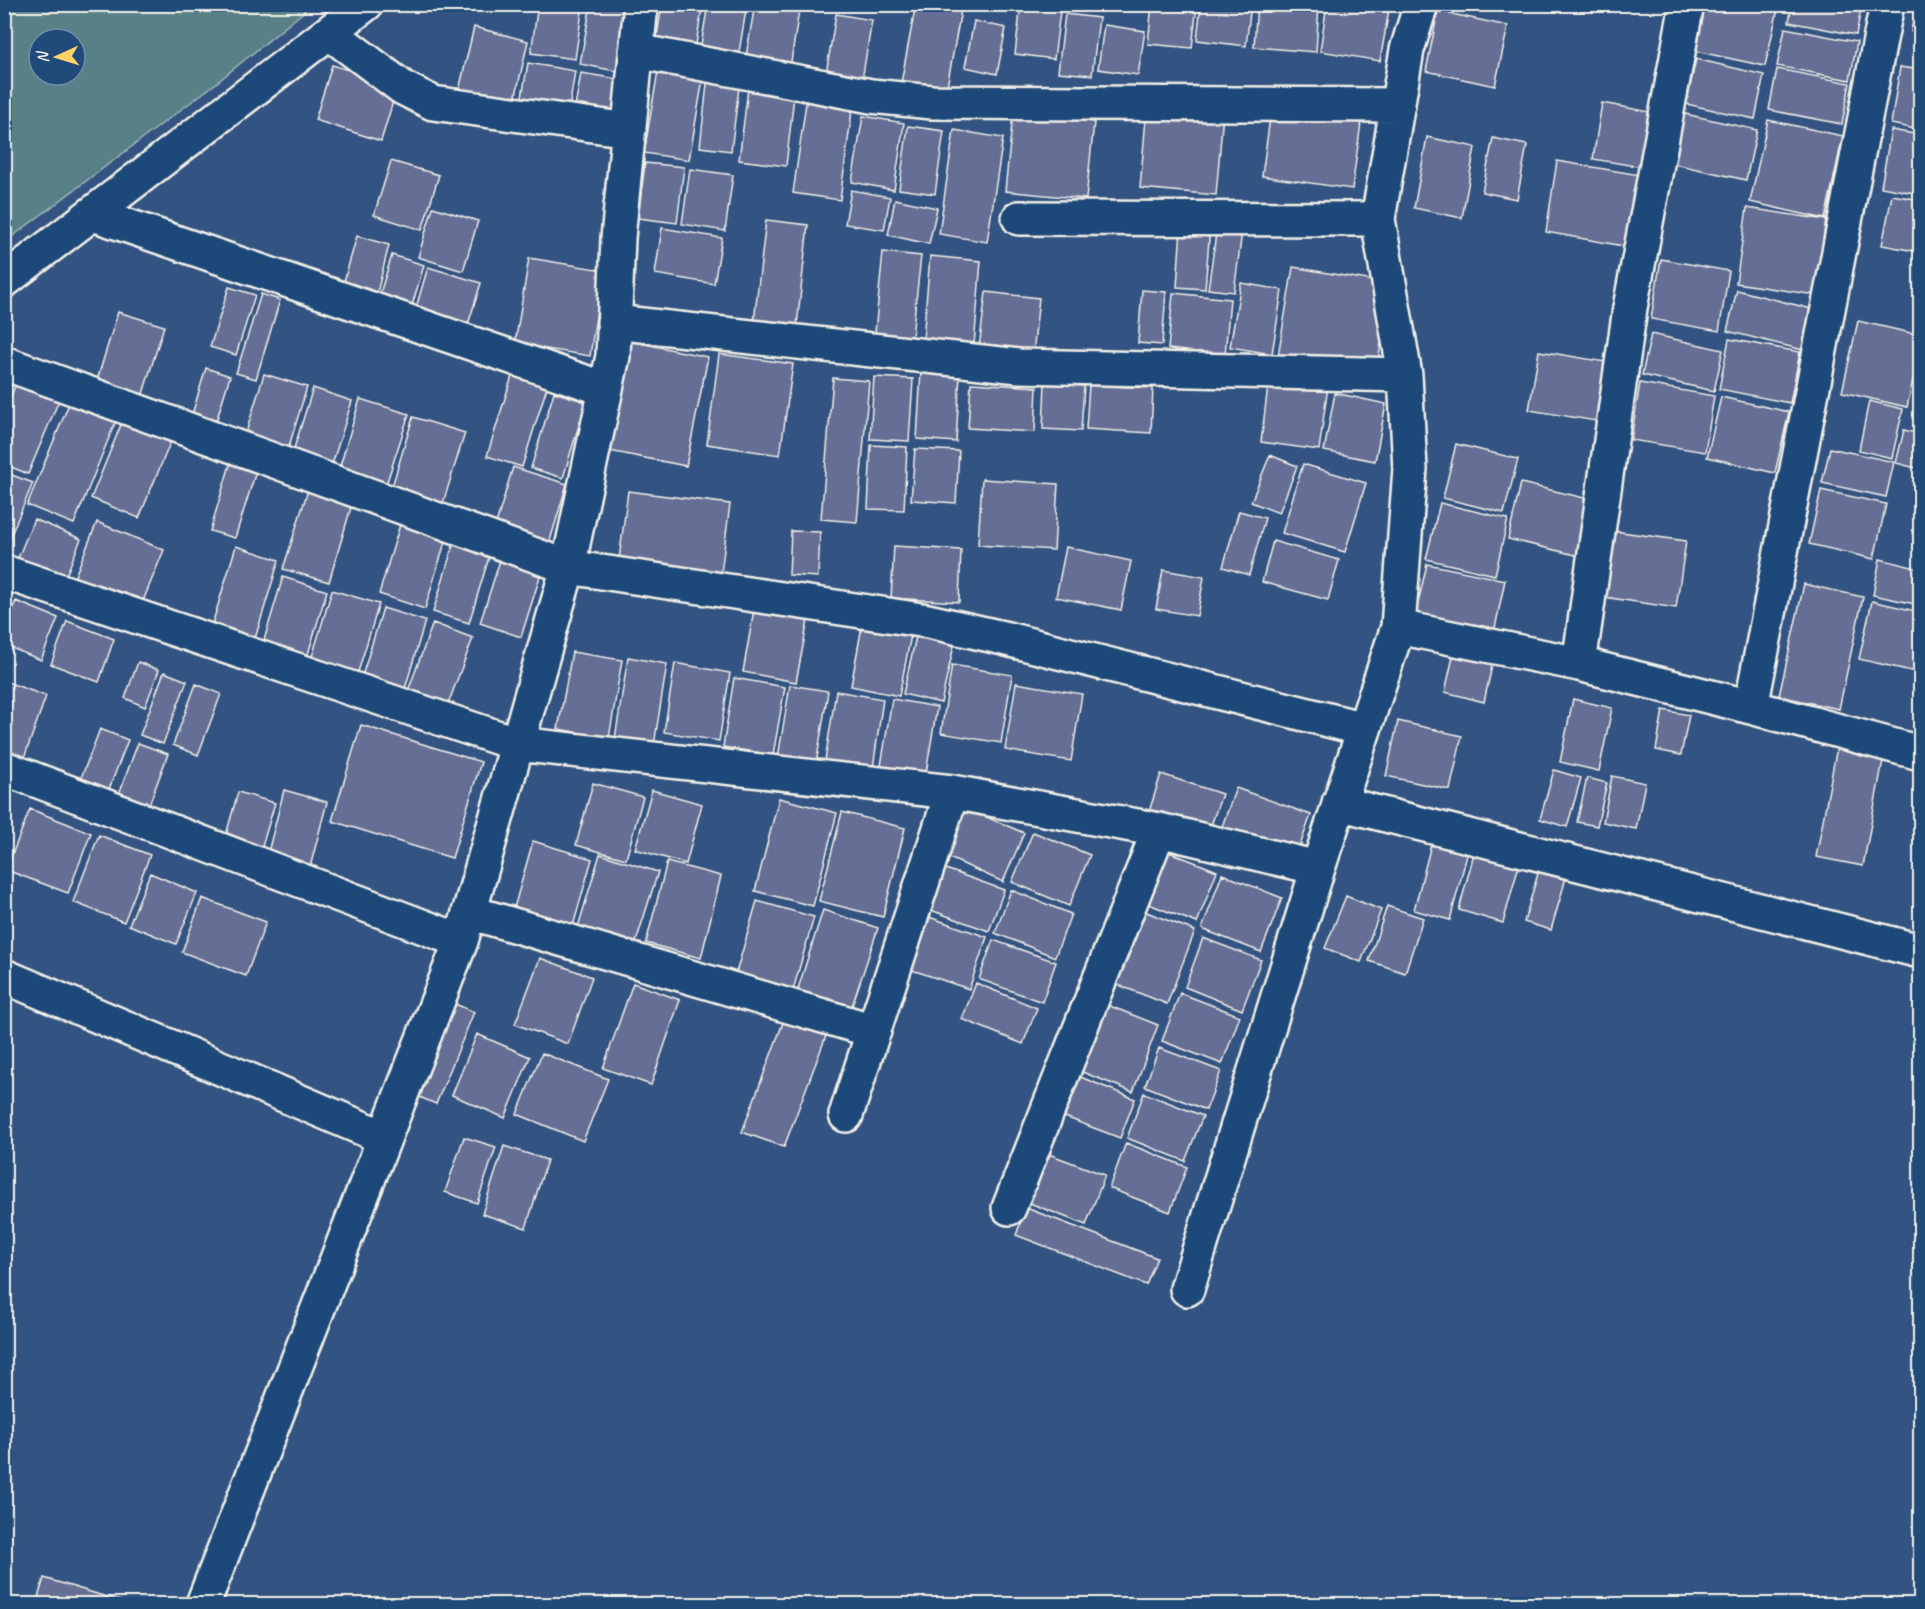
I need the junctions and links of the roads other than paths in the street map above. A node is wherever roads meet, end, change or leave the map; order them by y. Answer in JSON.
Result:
{"nodes":[{"id":1,"x":366,"y":4,"type":"edge"},
{"id":2,"x":641,"y":4,"type":"edge"},
{"id":3,"x":1421,"y":4,"type":"edge"},
{"id":4,"x":1687,"y":4,"type":"edge"},
{"id":5,"x":1887,"y":4,"type":"edge"},
{"id":6,"x":330,"y":33,"type":"junction"},
{"id":7,"x":636,"y":51,"type":"junction"},
{"id":8,"x":1398,"y":105,"type":"junction"},
{"id":9,"x":629,"y":130,"type":"junction"},
{"id":10,"x":93,"y":214,"type":"junction"},
{"id":11,"x":1019,"y":218,"type":"dead end"},
{"id":12,"x":1378,"y":219,"type":"junction"},
{"id":13,"x":4,"y":281,"type":"edge"},
{"id":14,"x":614,"y":322,"type":"junction"},
{"id":15,"x":4,"y":363,"type":"edge"},
{"id":16,"x":1405,"y":375,"type":"junction"},
{"id":17,"x":605,"y":389,"type":"junction"},
{"id":18,"x":568,"y":567,"type":"junction"},
{"id":19,"x":4,"y":572,"type":"edge"},
{"id":20,"x":1398,"y":627,"type":"junction"},
{"id":21,"x":1579,"y":664,"type":"junction"},
{"id":22,"x":1750,"y":707,"type":"junction"},
{"id":23,"x":1364,"y":729,"type":"junction"},
{"id":24,"x":518,"y":744,"type":"junction"},
{"id":25,"x":1920,"y":753,"type":"edge"},
{"id":26,"x":4,"y":768,"type":"edge"},
{"id":27,"x":952,"y":792,"type":"junction"},
{"id":28,"x":1339,"y":803,"type":"junction"},
{"id":29,"x":1159,"y":830,"type":"junction"},
{"id":30,"x":1318,"y":868,"type":"junction"},
{"id":31,"x":465,"y":926,"type":"junction"},
{"id":32,"x":1920,"y":951,"type":"edge"},
{"id":33,"x":4,"y":976,"type":"edge"},
{"id":34,"x":873,"y":1031,"type":"junction"},
{"id":35,"x":846,"y":1115,"type":"dead end"},
{"id":36,"x":383,"y":1137,"type":"junction"},
{"id":37,"x":1009,"y":1208,"type":"dead end"},
{"id":38,"x":1187,"y":1289,"type":"dead end"},
{"id":39,"x":203,"y":1605,"type":"edge"}],
"edges":[{"from":1,"to":6,"type":"street"},
{"from":2,"to":7,"type":"street"},
{"from":3,"to":8,"type":"street"},
{"from":4,"to":21,"type":"street"},
{"from":5,"to":22,"type":"street"},
{"from":6,"to":9,"type":"street"},
{"from":6,"to":10,"type":"street"},
{"from":7,"to":8,"type":"street"},
{"from":7,"to":9,"type":"street"},
{"from":8,"to":12,"type":"street"},
{"from":9,"to":14,"type":"street"},
{"from":10,"to":13,"type":"street"},
{"from":10,"to":17,"type":"street"},
{"from":11,"to":12,"type":"street"},
{"from":12,"to":16,"type":"street"},
{"from":14,"to":16,"type":"street"},
{"from":14,"to":17,"type":"street"},
{"from":15,"to":18,"type":"street"},
{"from":16,"to":20,"type":"street"},
{"from":17,"to":18,"type":"street"},
{"from":18,"to":23,"type":"street"},
{"from":18,"to":24,"type":"street"},
{"from":19,"to":24,"type":"street"},
{"from":20,"to":21,"type":"street"},
{"from":20,"to":23,"type":"street"},
{"from":21,"to":22,"type":"street"},
{"from":22,"to":25,"type":"street"},
{"from":23,"to":28,"type":"street"},
{"from":24,"to":27,"type":"street"},
{"from":24,"to":31,"type":"street"},
{"from":26,"to":31,"type":"street"},
{"from":27,"to":29,"type":"street"},
{"from":27,"to":34,"type":"street"},
{"from":28,"to":30,"type":"street"},
{"from":28,"to":32,"type":"street"},
{"from":29,"to":30,"type":"street"},
{"from":29,"to":37,"type":"street"},
{"from":30,"to":38,"type":"street"},
{"from":31,"to":34,"type":"street"},
{"from":31,"to":36,"type":"street"},
{"from":33,"to":36,"type":"street"},
{"from":34,"to":35,"type":"street"},
{"from":36,"to":39,"type":"street"}]}
